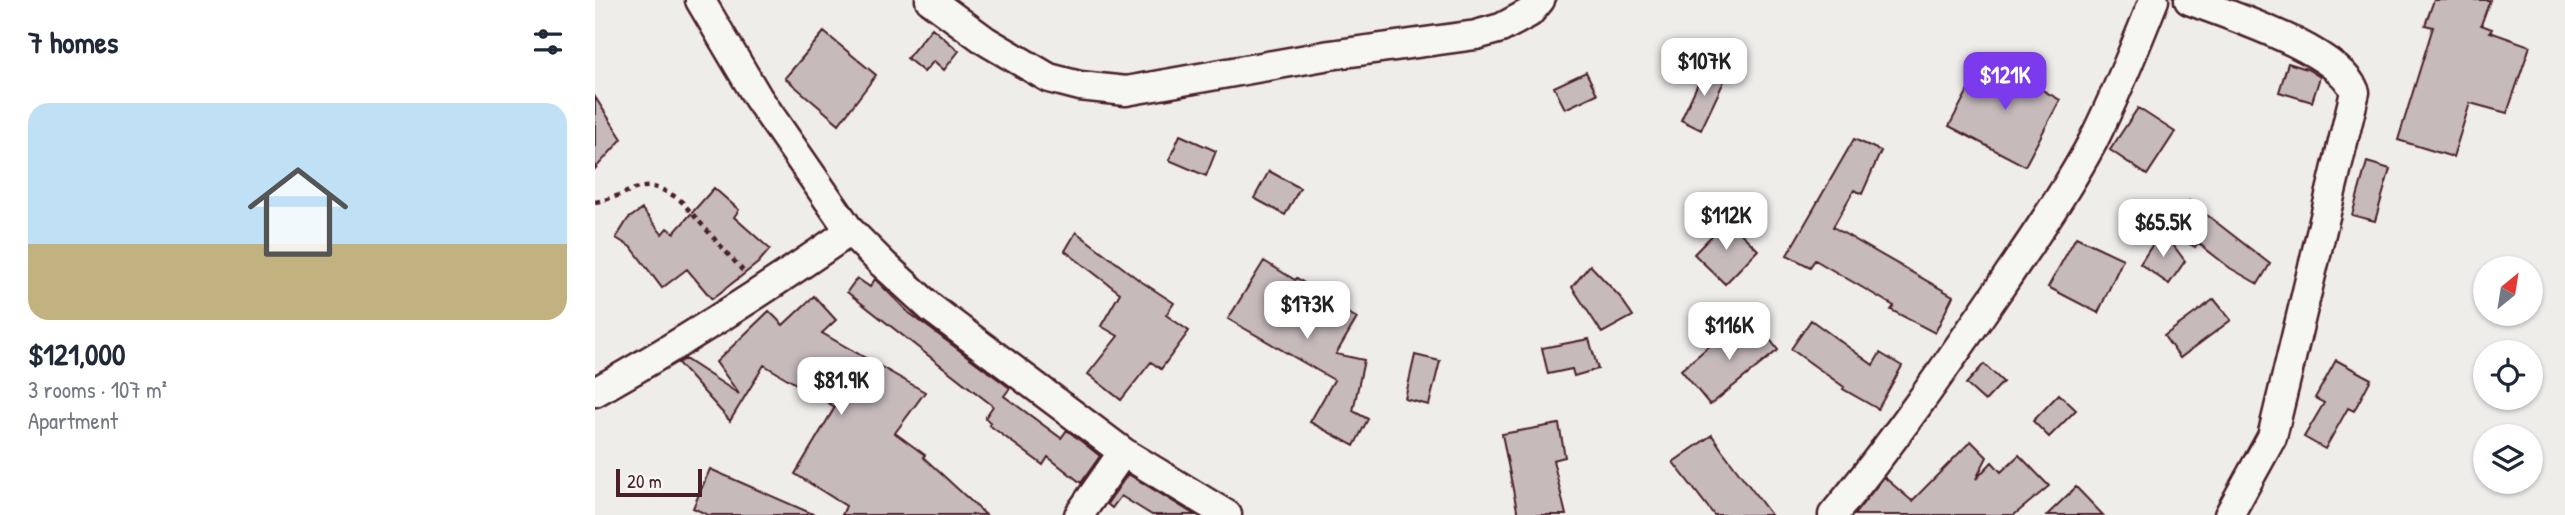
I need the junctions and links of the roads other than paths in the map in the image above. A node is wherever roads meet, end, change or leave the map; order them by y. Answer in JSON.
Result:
{"nodes":[{"id":1,"x":700,"y":0,"type":"edge"},
{"id":2,"x":930,"y":0,"type":"edge"},
{"id":3,"x":1540,"y":0,"type":"edge"},
{"id":4,"x":2154,"y":0,"type":"edge"},
{"id":5,"x":2189,"y":0,"type":"edge"},
{"id":6,"x":850,"y":231,"type":"junction"},
{"id":7,"x":595,"y":392,"type":"edge"},
{"id":8,"x":1123,"y":452,"type":"junction"},
{"id":9,"x":1079,"y":515,"type":"edge"},
{"id":10,"x":1227,"y":515,"type":"edge"},
{"id":11,"x":1833,"y":515,"type":"edge"},
{"id":12,"x":2229,"y":515,"type":"edge"}],
"edges":[{"from":1,"to":6,"type":"street"},
{"from":2,"to":3,"type":"street"},
{"from":4,"to":11,"type":"street"},
{"from":5,"to":12,"type":"street"},
{"from":6,"to":7,"type":"street"},
{"from":6,"to":8,"type":"street"},
{"from":8,"to":9,"type":"street"},
{"from":8,"to":10,"type":"street"}]}
